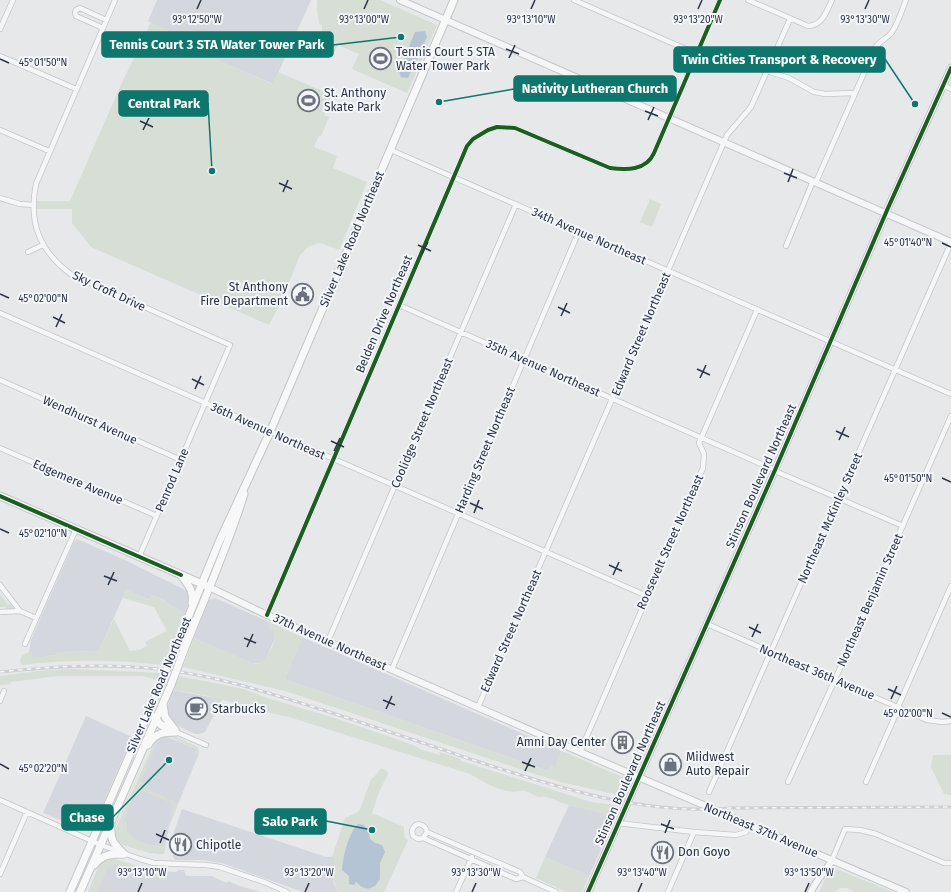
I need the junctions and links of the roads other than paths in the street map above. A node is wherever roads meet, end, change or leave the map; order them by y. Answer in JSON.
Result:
{"nodes":[{"id":1,"x":12,"y":0,"type":"edge"},
{"id":2,"x":115,"y":0,"type":"edge"},
{"id":3,"x":400,"y":0,"type":"edge"},
{"id":4,"x":454,"y":0,"type":"edge"},
{"id":5,"x":574,"y":0,"type":"edge"},
{"id":6,"x":720,"y":0,"type":"edge"},
{"id":7,"x":748,"y":0,"type":"edge"},
{"id":8,"x":832,"y":0,"type":"edge"},
{"id":9,"x":906,"y":0,"type":"edge"},
{"id":10,"x":756,"y":2,"type":"edge"},
{"id":11,"x":790,"y":19,"type":"junction"},
{"id":12,"x":106,"y":20,"type":"junction"},
{"id":13,"x":446,"y":20,"type":"junction"},
{"id":14,"x":103,"y":28,"type":"junction"},
{"id":15,"x":0,"y":29,"type":"edge"},
{"id":16,"x":697,"y":54,"type":"junction"},
{"id":17,"x":0,"y":56,"type":"edge"},
{"id":18,"x":951,"y":68,"type":"edge"},
{"id":19,"x":767,"y":71,"type":"junction"},
{"id":20,"x":943,"y":85,"type":"junction"},
{"id":21,"x":951,"y":89,"type":"edge"},
{"id":22,"x":76,"y":90,"type":"junction"},
{"id":23,"x":855,"y":93,"type":"junction"},
{"id":24,"x":670,"y":118,"type":"junction"},
{"id":25,"x":0,"y":130,"type":"edge"},
{"id":26,"x":724,"y":142,"type":"junction"},
{"id":27,"x":391,"y":150,"type":"junction"},
{"id":28,"x":50,"y":151,"type":"junction"},
{"id":29,"x":453,"y":177,"type":"junction"},
{"id":30,"x":815,"y":181,"type":"junction"},
{"id":31,"x":0,"y":198,"type":"edge"},
{"id":32,"x":516,"y":204,"type":"junction"},
{"id":33,"x":33,"y":205,"type":"junction"},
{"id":34,"x":886,"y":214,"type":"junction"},
{"id":35,"x":579,"y":231,"type":"junction"},
{"id":36,"x":951,"y":243,"type":"edge"},
{"id":37,"x":43,"y":245,"type":"junction"},
{"id":38,"x":786,"y":246,"type":"dead end"},
{"id":39,"x":28,"y":252,"type":"dead end"},
{"id":40,"x":668,"y":271,"type":"junction"},
{"id":41,"x":399,"y":305,"type":"junction"},
{"id":42,"x":757,"y":310,"type":"junction"},
{"id":43,"x":0,"y":313,"type":"edge"},
{"id":44,"x":461,"y":332,"type":"junction"},
{"id":45,"x":831,"y":342,"type":"junction"},
{"id":46,"x":524,"y":359,"type":"junction"},
{"id":47,"x":895,"y":370,"type":"junction"},
{"id":48,"x":0,"y":380,"type":"edge"},
{"id":49,"x":951,"y":394,"type":"edge"},
{"id":50,"x":613,"y":398,"type":"junction"},
{"id":51,"x":205,"y":404,"type":"junction"},
{"id":52,"x":951,"y":416,"type":"edge"},
{"id":53,"x":270,"y":432,"type":"junction"},
{"id":54,"x":702,"y":437,"type":"junction"},
{"id":55,"x":0,"y":448,"type":"edge"},
{"id":56,"x":181,"y":460,"type":"junction"},
{"id":57,"x":333,"y":460,"type":"junction"},
{"id":58,"x":775,"y":470,"type":"junction"},
{"id":59,"x":249,"y":478,"type":"junction"},
{"id":60,"x":395,"y":486,"type":"junction"},
{"id":61,"x":0,"y":496,"type":"edge"},
{"id":62,"x":838,"y":499,"type":"junction"},
{"id":63,"x":457,"y":514,"type":"junction"},
{"id":64,"x":157,"y":516,"type":"junction"},
{"id":65,"x":903,"y":526,"type":"junction"},
{"id":66,"x":76,"y":529,"type":"junction"},
{"id":67,"x":546,"y":552,"type":"junction"},
{"id":68,"x":139,"y":557,"type":"junction"},
{"id":69,"x":181,"y":575,"type":"junction"},
{"id":70,"x":202,"y":584,"type":"junction"},
{"id":71,"x":0,"y":586,"type":"edge"},
{"id":72,"x":951,"y":586,"type":"edge"},
{"id":73,"x":209,"y":587,"type":"junction"},
{"id":74,"x":647,"y":596,"type":"junction"},
{"id":75,"x":20,"y":611,"type":"junction"},
{"id":76,"x":191,"y":611,"type":"junction"},
{"id":77,"x":0,"y":612,"type":"edge"},
{"id":78,"x":267,"y":614,"type":"junction"},
{"id":79,"x":36,"y":618,"type":"junction"},
{"id":80,"x":707,"y":624,"type":"junction"},
{"id":81,"x":328,"y":641,"type":"junction"},
{"id":82,"x":25,"y":644,"type":"dead end"},
{"id":83,"x":771,"y":652,"type":"junction"},
{"id":84,"x":392,"y":669,"type":"junction"},
{"id":85,"x":835,"y":680,"type":"junction"},
{"id":86,"x":4,"y":692,"type":"dead end"},
{"id":87,"x":0,"y":701,"type":"edge"},
{"id":88,"x":163,"y":702,"type":"junction"},
{"id":89,"x":152,"y":705,"type":"junction"},
{"id":90,"x":478,"y":707,"type":"junction"},
{"id":91,"x":898,"y":707,"type":"junction"},
{"id":92,"x":156,"y":719,"type":"junction"},
{"id":93,"x":951,"y":721,"type":"edge"},
{"id":94,"x":176,"y":732,"type":"junction"},
{"id":95,"x":206,"y":745,"type":"dead end"},
{"id":96,"x":580,"y":752,"type":"junction"},
{"id":97,"x":140,"y":757,"type":"junction"},
{"id":98,"x":639,"y":777,"type":"junction"},
{"id":99,"x":788,"y":782,"type":"dead end"},
{"id":100,"x":866,"y":782,"type":"dead end"},
{"id":101,"x":709,"y":792,"type":"dead end"},
{"id":102,"x":0,"y":800,"type":"edge"},
{"id":103,"x":27,"y":812,"type":"junction"},
{"id":104,"x":112,"y":820,"type":"junction"},
{"id":105,"x":618,"y":824,"type":"junction"},
{"id":106,"x":750,"y":825,"type":"junction"},
{"id":107,"x":427,"y":832,"type":"junction"},
{"id":108,"x":694,"y":832,"type":"junction"},
{"id":109,"x":423,"y":838,"type":"junction"},
{"id":110,"x":92,"y":841,"type":"junction"},
{"id":111,"x":101,"y":845,"type":"junction"},
{"id":112,"x":474,"y":852,"type":"junction"},
{"id":113,"x":124,"y":854,"type":"junction"},
{"id":114,"x":472,"y":858,"type":"junction"},
{"id":115,"x":832,"y":860,"type":"junction"},
{"id":116,"x":951,"y":863,"type":"edge"},
{"id":117,"x":88,"y":873,"type":"junction"},
{"id":118,"x":0,"y":874,"type":"edge"},
{"id":119,"x":522,"y":877,"type":"junction"},
{"id":120,"x":70,"y":892,"type":"edge"},
{"id":121,"x":80,"y":892,"type":"edge"},
{"id":122,"x":287,"y":892,"type":"edge"},
{"id":123,"x":456,"y":892,"type":"edge"},
{"id":124,"x":556,"y":892,"type":"edge"},
{"id":125,"x":588,"y":892,"type":"edge"},
{"id":126,"x":668,"y":892,"type":"edge"},
{"id":127,"x":811,"y":892,"type":"edge"},
{"id":128,"x":906,"y":892,"type":"edge"}],
"edges":[{"from":1,"to":15,"type":"street"},
{"from":2,"to":12,"type":"street","name":"Sky Croft Drive"},
{"from":3,"to":13,"type":"street"},
{"from":4,"to":13,"type":"main road","name":"Silver Lake Road Northeast"},
{"from":5,"to":16,"type":"street"},
{"from":6,"to":16,"type":"street","name":"Belden Drive Northeast"},
{"from":7,"to":10,"type":"street"},
{"from":8,"to":11,"type":"street"},
{"from":9,"to":23,"type":"street"},
{"from":10,"to":11,"type":"street"},
{"from":11,"to":19,"type":"street","name":"Edward Street Northeast"},
{"from":12,"to":14,"type":"street","name":"Sky Croft Drive"},
{"from":12,"to":14,"type":"street"},
{"from":13,"to":24,"type":"street"},
{"from":13,"to":27,"type":"main road","name":"Silver Lake Road Northeast"},
{"from":14,"to":22,"type":"street","name":"Sky Croft Drive"},
{"from":16,"to":24,"type":"street","name":"Belden Drive Northeast"},
{"from":17,"to":22,"type":"street"},
{"from":18,"to":20,"type":"street","name":"Stinson Boulevard Northeast"},
{"from":19,"to":23,"type":"street"},
{"from":19,"to":26,"type":"street","name":"Edward Street Northeast"},
{"from":20,"to":21,"type":"street"},
{"from":20,"to":34,"type":"street","name":"Stinson Boulevard Northeast"},
{"from":22,"to":28,"type":"street","name":"Sky Croft Drive"},
{"from":23,"to":30,"type":"street"},
{"from":24,"to":26,"type":"street"},
{"from":24,"to":29,"type":"street","name":"Belden Drive Northeast"},
{"from":25,"to":28,"type":"street"},
{"from":26,"to":30,"type":"street"},
{"from":26,"to":40,"type":"street","name":"Edward Street Northeast"},
{"from":27,"to":29,"type":"street","name":"34th Avenue Northeast"},
{"from":27,"to":53,"type":"main road","name":"Silver Lake Road Northeast"},
{"from":28,"to":33,"type":"street","name":"Sky Croft Drive"},
{"from":29,"to":32,"type":"street","name":"34th Avenue Northeast"},
{"from":29,"to":41,"type":"street","name":"Belden Drive Northeast"},
{"from":30,"to":34,"type":"street"},
{"from":30,"to":38,"type":"street"},
{"from":31,"to":33,"type":"street"},
{"from":32,"to":35,"type":"street","name":"34th Avenue Northeast"},
{"from":32,"to":44,"type":"street","name":"Coolidge Street Northeast"},
{"from":33,"to":37,"type":"street","name":"Sky Croft Drive"},
{"from":34,"to":36,"type":"street"},
{"from":34,"to":45,"type":"street","name":"Stinson Boulevard Northeast"},
{"from":35,"to":40,"type":"street","name":"34th Avenue Northeast"},
{"from":35,"to":46,"type":"street","name":"Harding Street Northeast"},
{"from":36,"to":47,"type":"street","name":"Northeast McKinley Street"},
{"from":37,"to":39,"type":"street"},
{"from":37,"to":51,"type":"street","name":"Sky Croft Drive"},
{"from":40,"to":42,"type":"street","name":"34th Avenue Northeast"},
{"from":40,"to":50,"type":"street","name":"Edward Street Northeast"},
{"from":41,"to":44,"type":"street","name":"35th Avenue Northeast"},
{"from":41,"to":57,"type":"street","name":"Belden Drive Northeast"},
{"from":42,"to":45,"type":"street","name":"34th Avenue Northeast"},
{"from":42,"to":54,"type":"street","name":"Roosevelt Street Northeast"},
{"from":43,"to":51,"type":"street","name":"36th Avenue Northeast"},
{"from":44,"to":46,"type":"street","name":"35th Avenue Northeast"},
{"from":44,"to":60,"type":"street","name":"Coolidge Street Northeast"},
{"from":45,"to":47,"type":"street","name":"34th Avenue Northeast"},
{"from":45,"to":58,"type":"street","name":"Stinson Boulevard Northeast"},
{"from":46,"to":50,"type":"street","name":"35th Avenue Northeast"},
{"from":46,"to":63,"type":"street","name":"Harding Street Northeast"},
{"from":47,"to":49,"type":"street","name":"34th Avenue Northeast"},
{"from":47,"to":62,"type":"street","name":"Northeast McKinley Street"},
{"from":48,"to":56,"type":"street","name":"Wendhurst Avenue"},
{"from":50,"to":54,"type":"street","name":"35th Avenue Northeast"},
{"from":50,"to":67,"type":"street","name":"Edward Street Northeast"},
{"from":51,"to":53,"type":"street","name":"36th Avenue Northeast"},
{"from":51,"to":56,"type":"street","name":"Penrod Lane"},
{"from":52,"to":65,"type":"street","name":"Northeast Benjamin Street"},
{"from":53,"to":57,"type":"street","name":"36th Avenue Northeast"},
{"from":53,"to":59,"type":"main road","name":"Silver Lake Road Northeast"},
{"from":54,"to":58,"type":"street","name":"35th Avenue Northeast"},
{"from":54,"to":74,"type":"street","name":"Roosevelt Street Northeast"},
{"from":55,"to":64,"type":"street","name":"Edgemere Avenue"},
{"from":56,"to":64,"type":"street","name":"Penrod Lane"},
{"from":57,"to":60,"type":"street","name":"36th Avenue Northeast"},
{"from":57,"to":78,"type":"street","name":"Belden Drive Northeast"},
{"from":58,"to":62,"type":"street","name":"35th Avenue Northeast"},
{"from":58,"to":80,"type":"street","name":"Stinson Boulevard Northeast"},
{"from":59,"to":70,"type":"main road","name":"Silver Lake Road Northeast"},
{"from":59,"to":73,"type":"main road","name":"Silver Lake Road Northeast"},
{"from":60,"to":63,"type":"street","name":"36th Avenue Northeast"},
{"from":60,"to":81,"type":"street","name":"Coolidge Street Northeast"},
{"from":61,"to":66,"type":"main road","name":"37th Avenue Northeast"},
{"from":62,"to":65,"type":"street","name":"35th Avenue Northeast"},
{"from":62,"to":83,"type":"street","name":"Northeast McKinley Street"},
{"from":63,"to":67,"type":"street","name":"36th Avenue Northeast"},
{"from":63,"to":84,"type":"street","name":"Harding Street Northeast"},
{"from":64,"to":68,"type":"street","name":"Penrod Lane"},
{"from":65,"to":85,"type":"street","name":"Northeast Benjamin Street"},
{"from":66,"to":68,"type":"main road","name":"37th Avenue Northeast"},
{"from":66,"to":79,"type":"street"},
{"from":67,"to":74,"type":"street","name":"36th Avenue Northeast"},
{"from":67,"to":90,"type":"street","name":"Edward Street Northeast"},
{"from":68,"to":69,"type":"main road","name":"37th Avenue Northeast"},
{"from":69,"to":70,"type":"main road","name":"37th Avenue Northeast"},
{"from":69,"to":76,"type":"main road"},
{"from":70,"to":73,"type":"main road","name":"37th Avenue Northeast"},
{"from":70,"to":76,"type":"main road","name":"Silver Lake Road Northeast"},
{"from":71,"to":75,"type":"street"},
{"from":72,"to":91,"type":"street"},
{"from":73,"to":78,"type":"street","name":"37th Avenue Northeast"},
{"from":73,"to":88,"type":"main road","name":"Silver Lake Road Northeast","bridge":true},
{"from":74,"to":96,"type":"street","name":"Roosevelt Street Northeast"},
{"from":75,"to":77,"type":"street"},
{"from":75,"to":79,"type":"street"},
{"from":76,"to":89,"type":"main road","name":"Silver Lake Road Northeast","bridge":true},
{"from":78,"to":81,"type":"street","name":"37th Avenue Northeast"},
{"from":79,"to":82,"type":"street"},
{"from":80,"to":83,"type":"street","name":"Northeast 36th Avenue"},
{"from":80,"to":98,"type":"street","name":"Stinson Boulevard Northeast"},
{"from":81,"to":84,"type":"street","name":"37th Avenue Northeast"},
{"from":83,"to":85,"type":"street","name":"Northeast 36th Avenue"},
{"from":83,"to":101,"type":"street","name":"Northeast McKinley Street"},
{"from":84,"to":90,"type":"street","name":"37th Avenue Northeast"},
{"from":85,"to":91,"type":"street","name":"Northeast 36th Avenue"},
{"from":85,"to":99,"type":"street","name":"Northeast Benjamin Street"},
{"from":86,"to":87,"type":"street"},
{"from":88,"to":92,"type":"main road","name":"Silver Lake Road Northeast"},
{"from":88,"to":94,"type":"main road"},
{"from":89,"to":92,"type":"main road"},
{"from":89,"to":110,"type":"main road","name":"Silver Lake Road Northeast"},
{"from":90,"to":96,"type":"street","name":"37th Avenue Northeast"},
{"from":91,"to":93,"type":"street","name":"Northeast 36th Avenue"},
{"from":91,"to":100,"type":"street"},
{"from":92,"to":94,"type":"main road"},
{"from":92,"to":97,"type":"main road","name":"Silver Lake Road Northeast"},
{"from":94,"to":95,"type":"street"},
{"from":94,"to":97,"type":"main road"},
{"from":96,"to":98,"type":"street","name":"37th Avenue Northeast"},
{"from":97,"to":104,"type":"main road"},
{"from":98,"to":105,"type":"street","name":"Stinson Boulevard Northeast"},
{"from":98,"to":106,"type":"street","name":"Northeast 37th Avenue"},
{"from":102,"to":103,"type":"street"},
{"from":103,"to":110,"type":"street"},
{"from":103,"to":118,"type":"street"},
{"from":104,"to":111,"type":"main road"},
{"from":104,"to":113,"type":"main road"},
{"from":105,"to":108,"type":"street"},
{"from":105,"to":125,"type":"street","name":"Stinson Boulevard Northeast"},
{"from":106,"to":108,"type":"street"},
{"from":106,"to":115,"type":"street","name":"Northeast 37th Avenue"},
{"from":107,"to":109,"type":"street"},
{"from":107,"to":109,"type":"street"},
{"from":107,"to":112,"type":"street"},
{"from":108,"to":126,"type":"street"},
{"from":109,"to":114,"type":"street"},
{"from":110,"to":111,"type":"street"},
{"from":110,"to":120,"type":"main road","name":"Silver Lake Road Northeast"},
{"from":111,"to":113,"type":"street"},
{"from":111,"to":117,"type":"main road"},
{"from":112,"to":114,"type":"street"},
{"from":112,"to":119,"type":"street"},
{"from":113,"to":117,"type":"main road"},
{"from":113,"to":122,"type":"street"},
{"from":114,"to":119,"type":"street"},
{"from":114,"to":123,"type":"street"},
{"from":115,"to":116,"type":"street"},
{"from":115,"to":127,"type":"street"},
{"from":115,"to":128,"type":"street","name":"Northeast 37th Avenue"},
{"from":117,"to":121,"type":"main road"},
{"from":119,"to":124,"type":"street"}]}
